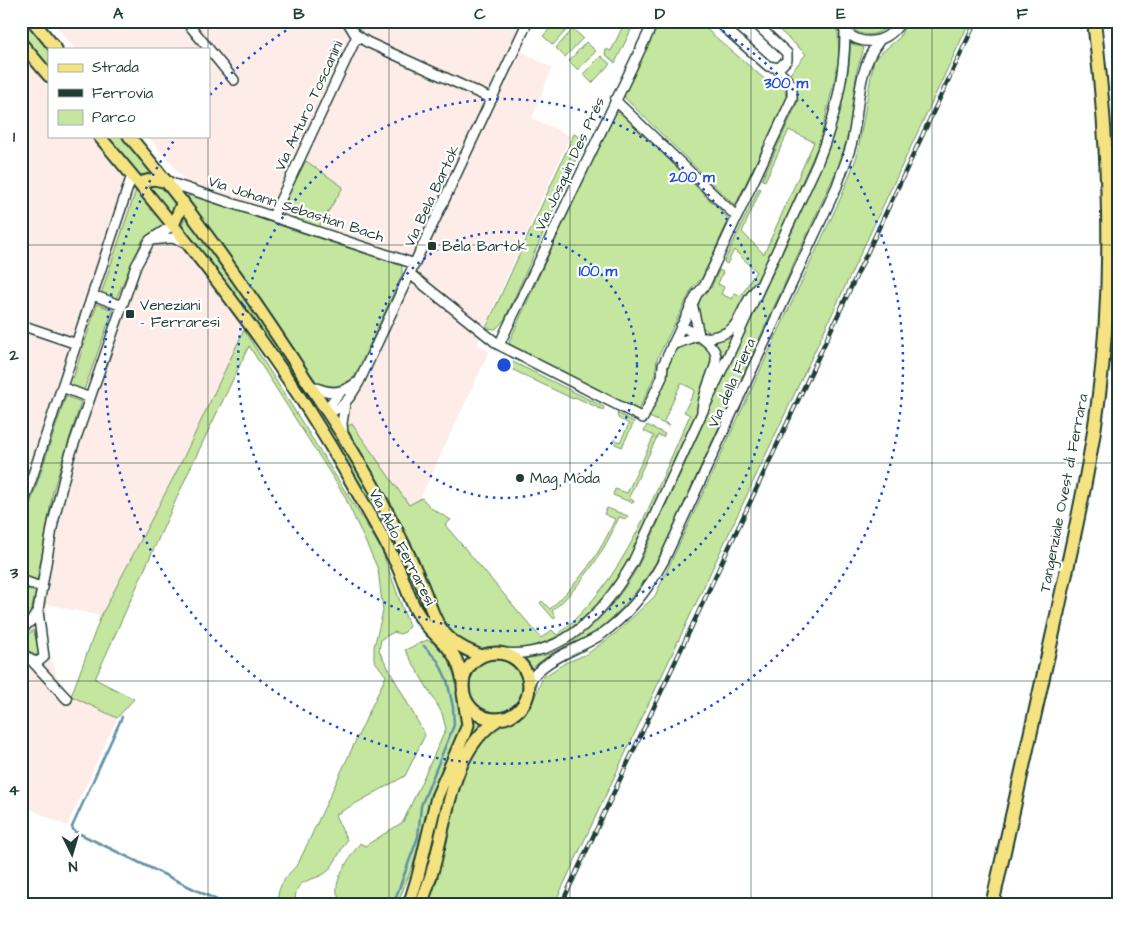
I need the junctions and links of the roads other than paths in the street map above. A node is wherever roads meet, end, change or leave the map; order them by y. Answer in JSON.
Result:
{"nodes":[{"id":1,"x":33,"y":21,"type":"edge"},
{"id":2,"x":186,"y":21,"type":"edge"},
{"id":3,"x":347,"y":21,"type":"edge"},
{"id":4,"x":528,"y":21,"type":"edge"},
{"id":5,"x":654,"y":21,"type":"edge"},
{"id":6,"x":717,"y":21,"type":"edge"},
{"id":7,"x":754,"y":21,"type":"edge"},
{"id":8,"x":839,"y":21,"type":"edge"},
{"id":9,"x":901,"y":21,"type":"edge"},
{"id":10,"x":1094,"y":21,"type":"edge"},
{"id":11,"x":845,"y":32,"type":"junction"},
{"id":12,"x":357,"y":36,"type":"junction"},
{"id":13,"x":879,"y":41,"type":"junction"},
{"id":14,"x":22,"y":46,"type":"edge"},
{"id":15,"x":55,"y":48,"type":"edge"},
{"id":16,"x":205,"y":48,"type":"edge"},
{"id":17,"x":211,"y":57,"type":"edge"},
{"id":18,"x":776,"y":68,"type":"junction"},
{"id":19,"x":48,"y":75,"type":"edge"},
{"id":20,"x":234,"y":80,"type":"dead end"},
{"id":21,"x":492,"y":99,"type":"junction"},
{"id":22,"x":615,"y":100,"type":"junction"},
{"id":23,"x":102,"y":138,"type":"edge"},
{"id":24,"x":131,"y":138,"type":"edge"},
{"id":25,"x":135,"y":179,"type":"junction"},
{"id":26,"x":168,"y":182,"type":"junction"},
{"id":27,"x":183,"y":202,"type":"junction"},
{"id":28,"x":273,"y":216,"type":"junction"},
{"id":29,"x":737,"y":217,"type":"junction"},
{"id":30,"x":172,"y":224,"type":"junction"},
{"id":31,"x":150,"y":240,"type":"junction"},
{"id":32,"x":187,"y":243,"type":"junction"},
{"id":33,"x":415,"y":264,"type":"junction"},
{"id":34,"x":410,"y":274,"type":"junction"},
{"id":35,"x":764,"y":282,"type":"junction"},
{"id":36,"x":93,"y":295,"type":"junction"},
{"id":37,"x":692,"y":303,"type":"junction"},
{"id":38,"x":122,"y":306,"type":"junction"},
{"id":39,"x":21,"y":325,"type":"edge"},
{"id":40,"x":681,"y":326,"type":"junction"},
{"id":41,"x":702,"y":336,"type":"junction"},
{"id":42,"x":77,"y":344,"type":"junction"},
{"id":43,"x":672,"y":345,"type":"junction"},
{"id":44,"x":498,"y":346,"type":"junction"},
{"id":45,"x":359,"y":382,"type":"junction"},
{"id":46,"x":310,"y":385,"type":"junction"},
{"id":47,"x":62,"y":388,"type":"junction"},
{"id":48,"x":340,"y":393,"type":"junction"},
{"id":49,"x":90,"y":398,"type":"junction"},
{"id":50,"x":346,"y":402,"type":"junction"},
{"id":51,"x":328,"y":413,"type":"junction"},
{"id":52,"x":701,"y":418,"type":"junction"},
{"id":53,"x":316,"y":421,"type":"junction"},
{"id":54,"x":343,"y":436,"type":"junction"},
{"id":55,"x":22,"y":507,"type":"edge"},
{"id":56,"x":21,"y":580,"type":"edge"},
{"id":57,"x":43,"y":588,"type":"junction"},
{"id":58,"x":38,"y":610,"type":"junction"},
{"id":59,"x":23,"y":629,"type":"edge"},
{"id":60,"x":21,"y":652,"type":"edge"},
{"id":61,"x":502,"y":653,"type":"junction"},
{"id":62,"x":482,"y":656,"type":"junction"},
{"id":63,"x":31,"y":660,"type":"junction"},
{"id":64,"x":529,"y":683,"type":"junction"},
{"id":65,"x":463,"y":688,"type":"junction"},
{"id":66,"x":67,"y":699,"type":"dead end"},
{"id":67,"x":499,"y":718,"type":"junction"},
{"id":68,"x":409,"y":905,"type":"edge"},
{"id":69,"x":422,"y":905,"type":"edge"},
{"id":70,"x":992,"y":905,"type":"edge"}],
"edges":[{"from":1,"to":15,"type":"main road"},
{"from":2,"to":16,"type":"street"},
{"from":3,"to":12,"type":"street","name":"Via Arturo Toscanini"},
{"from":4,"to":21,"type":"street","name":"Via Bela Bartok"},
{"from":5,"to":22,"type":"street","name":"Via Josquin Des Prés"},
{"from":6,"to":18,"type":"street"},
{"from":7,"to":18,"type":"street"},
{"from":8,"to":11,"type":"street"},
{"from":9,"to":13,"type":"street","name":"Via della Fiera"},
{"from":10,"to":70,"type":"highway","name":"Tangenziale Ovest di Ferrara"},
{"from":11,"to":13,"type":"street"},
{"from":11,"to":35,"type":"street","name":"Via della Fiera"},
{"from":12,"to":21,"type":"street","name":"Via Arturo Toscanini"},
{"from":12,"to":28,"type":"street","name":"Via Arturo Toscanini"},
{"from":13,"to":64,"type":"street","name":"Via della Fiera"},
{"from":14,"to":19,"type":"main road"},
{"from":17,"to":20,"type":"street"},
{"from":18,"to":29,"type":"street"},
{"from":21,"to":33,"type":"street","name":"Via Bela Bartok"},
{"from":22,"to":29,"type":"street"},
{"from":22,"to":44,"type":"street","name":"Via Josquin Des Prés"},
{"from":23,"to":25,"type":"main road","name":"Via Aldo Ferraresi"},
{"from":24,"to":26,"type":"main road","name":"Via Aldo Ferraresi"},
{"from":25,"to":26,"type":"main road"},
{"from":25,"to":30,"type":"main road","name":"Via Aldo Ferraresi"},
{"from":25,"to":36,"type":"street"},
{"from":26,"to":27,"type":"main road","name":"Via Aldo Ferraresi"},
{"from":26,"to":28,"type":"street","name":"Via Johann Sebastian Bach"},
{"from":27,"to":30,"type":"main road"},
{"from":27,"to":46,"type":"main road","name":"Via Aldo Ferraresi"},
{"from":28,"to":33,"type":"street","name":"Via Johann Sebastian Bach"},
{"from":29,"to":37,"type":"street"},
{"from":30,"to":31,"type":"street"},
{"from":30,"to":32,"type":"main road","name":"Via Aldo Ferraresi"},
{"from":31,"to":32,"type":"street"},
{"from":31,"to":38,"type":"street"},
{"from":32,"to":53,"type":"main road","name":"Via Aldo Ferraresi"},
{"from":33,"to":34,"type":"street","name":"Via Bela Bartok"},
{"from":34,"to":44,"type":"street"},
{"from":34,"to":45,"type":"street","name":"Via Bela Bartok"},
{"from":35,"to":41,"type":"street","name":"Via della Fiera"},
{"from":35,"to":52,"type":"street","name":"Via della Fiera"},
{"from":36,"to":38,"type":"street"},
{"from":36,"to":42,"type":"street"},
{"from":37,"to":40,"type":"street"},
{"from":37,"to":41,"type":"street","name":"Via della Fiera"},
{"from":38,"to":49,"type":"street"},
{"from":39,"to":42,"type":"street"},
{"from":40,"to":41,"type":"street"},
{"from":40,"to":43,"type":"street"},
{"from":41,"to":43,"type":"street","name":"Via della Fiera"},
{"from":41,"to":52,"type":"street","name":"Via della Fiera"},
{"from":42,"to":47,"type":"street"},
{"from":43,"to":44,"type":"street"},
{"from":45,"to":48,"type":"street"},
{"from":45,"to":50,"type":"street","name":"Via Bela Bartok"},
{"from":46,"to":48,"type":"street"},
{"from":46,"to":51,"type":"main road","name":"Via Aldo Ferraresi"},
{"from":47,"to":49,"type":"street"},
{"from":47,"to":55,"type":"street"},
{"from":48,"to":51,"type":"street"},
{"from":49,"to":57,"type":"street"},
{"from":50,"to":51,"type":"street","name":"Via Bela Bartok"},
{"from":50,"to":54,"type":"street","name":"Via Bela Bartok"},
{"from":51,"to":53,"type":"main road"},
{"from":51,"to":54,"type":"main road","name":"Via Aldo Ferraresi"},
{"from":52,"to":61,"type":"street","name":"Via della Fiera"},
{"from":53,"to":65,"type":"main road","name":"Via Aldo Ferraresi"},
{"from":54,"to":62,"type":"main road","name":"Via Aldo Ferraresi"},
{"from":56,"to":57,"type":"street"},
{"from":57,"to":58,"type":"street"},
{"from":58,"to":59,"type":"street"},
{"from":58,"to":63,"type":"street"},
{"from":60,"to":63,"type":"street"},
{"from":61,"to":62,"type":"main road"},
{"from":61,"to":64,"type":"main road"},
{"from":62,"to":65,"type":"main road"},
{"from":63,"to":66,"type":"street"},
{"from":64,"to":67,"type":"main road"},
{"from":65,"to":67,"type":"main road","name":"Via Aldo Ferraresi"},
{"from":65,"to":68,"type":"main road","name":"Via Aldo Ferraresi"},
{"from":67,"to":69,"type":"main road"}]}
